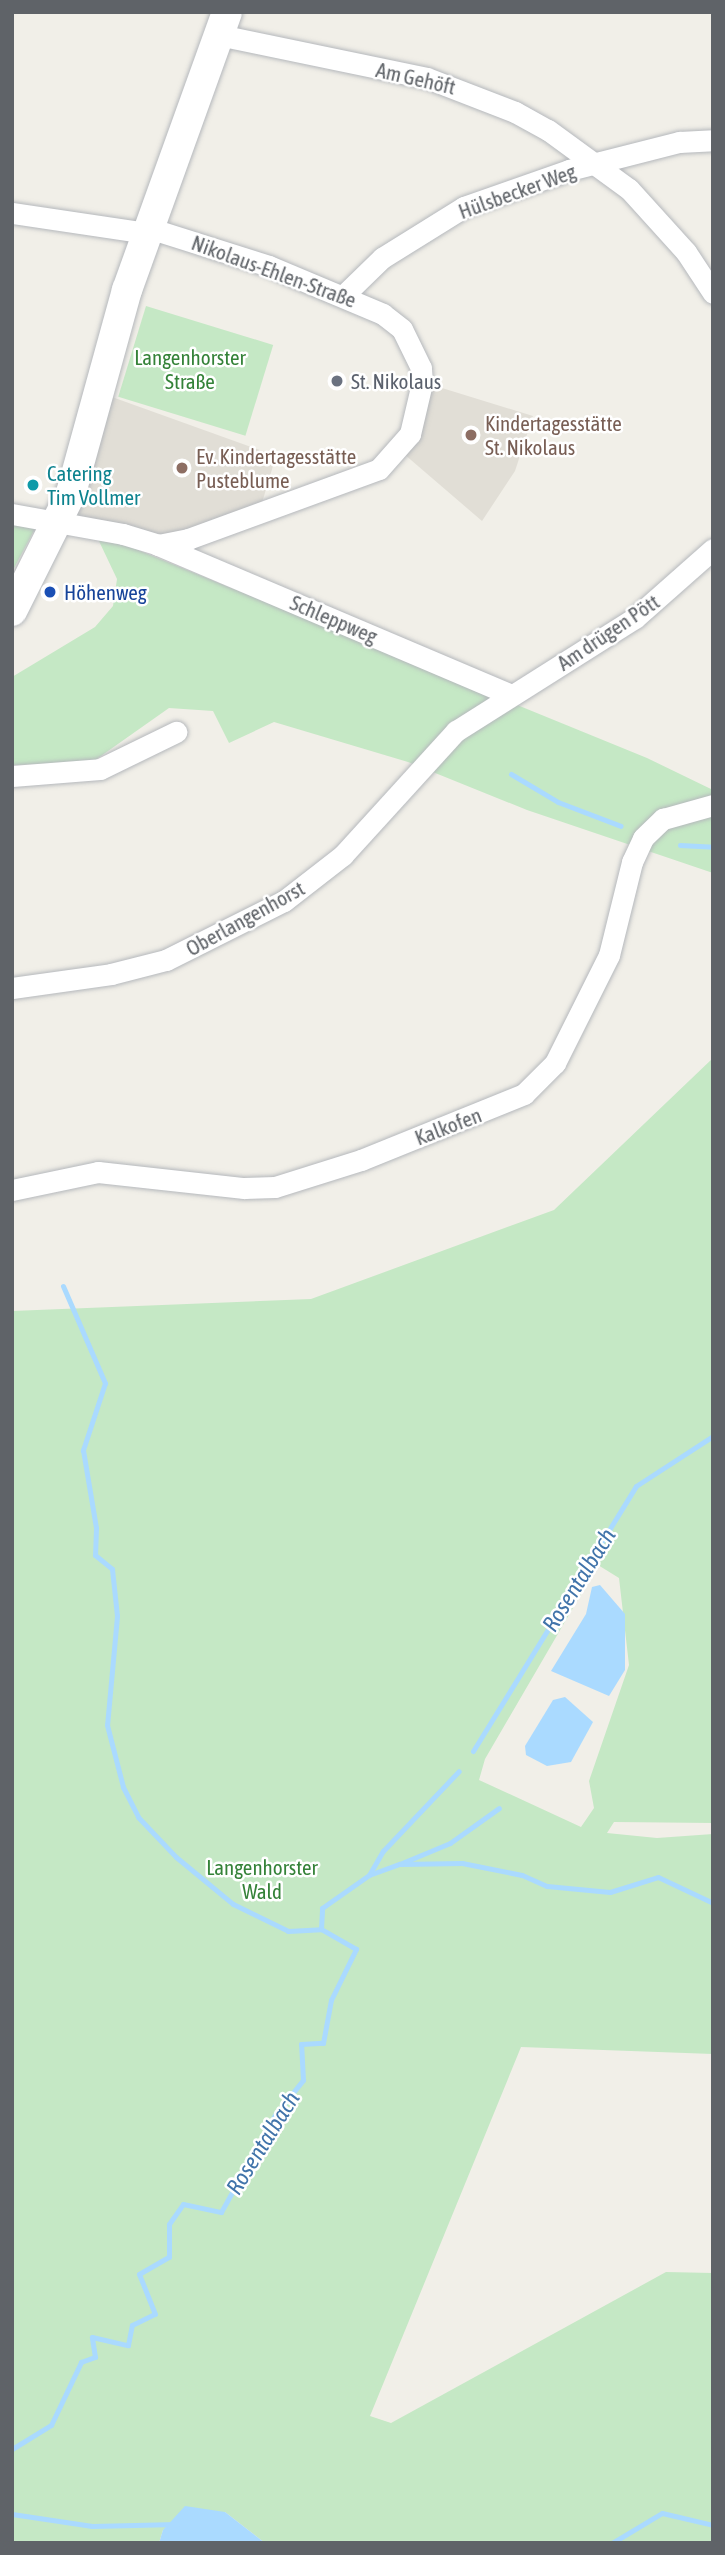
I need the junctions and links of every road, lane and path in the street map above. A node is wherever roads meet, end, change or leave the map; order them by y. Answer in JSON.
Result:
{"nodes":[{"id":1,"x":219,"y":20,"type":"edge"},
{"id":2,"x":713,"y":140,"type":"edge"},
{"id":3,"x":596,"y":163,"type":"junction"},
{"id":4,"x":12,"y":213,"type":"edge"},
{"id":5,"x":148,"y":231,"type":"junction"},
{"id":6,"x":713,"y":293,"type":"edge"},
{"id":7,"x":345,"y":294,"type":"junction"},
{"id":8,"x":12,"y":514,"type":"edge"},
{"id":9,"x":59,"y":523,"type":"junction"},
{"id":10,"x":158,"y":545,"type":"junction"},
{"id":11,"x":713,"y":549,"type":"edge"},
{"id":12,"x":12,"y":611,"type":"edge"},
{"id":13,"x":501,"y":699,"type":"junction"},
{"id":14,"x":176,"y":732,"type":"dead end"},
{"id":15,"x":12,"y":776,"type":"edge"},
{"id":16,"x":713,"y":805,"type":"edge"},
{"id":17,"x":12,"y":988,"type":"edge"},
{"id":18,"x":12,"y":1190,"type":"edge"}],
"edges":[{"from":1,"to":3,"type":"street","name":"Am Gehöft"},
{"from":1,"to":5,"type":"street"},
{"from":2,"to":3,"type":"street","name":"Hülsbecker Weg"},
{"from":3,"to":6,"type":"street"},
{"from":3,"to":7,"type":"street","name":"Hülsbecker Weg"},
{"from":4,"to":5,"type":"street","name":"Nikolaus-Ehlen-Straße"},
{"from":5,"to":7,"type":"street","name":"Nikolaus-Ehlen-Straße"},
{"from":5,"to":9,"type":"street"},
{"from":7,"to":10,"type":"street","name":"Nikolaus-Ehlen-Straße"},
{"from":8,"to":9,"type":"street"},
{"from":9,"to":10,"type":"street","name":"Nikolaus-Ehlen-Straße"},
{"from":9,"to":12,"type":"street"},
{"from":10,"to":13,"type":"street","name":"Schleppweg"},
{"from":11,"to":13,"type":"street","name":"Am drügen Pött"},
{"from":13,"to":17,"type":"street","name":"Oberlangenhorst"},
{"from":14,"to":15,"type":"street"},
{"from":16,"to":18,"type":"street","name":"Kalkofen"}]}
